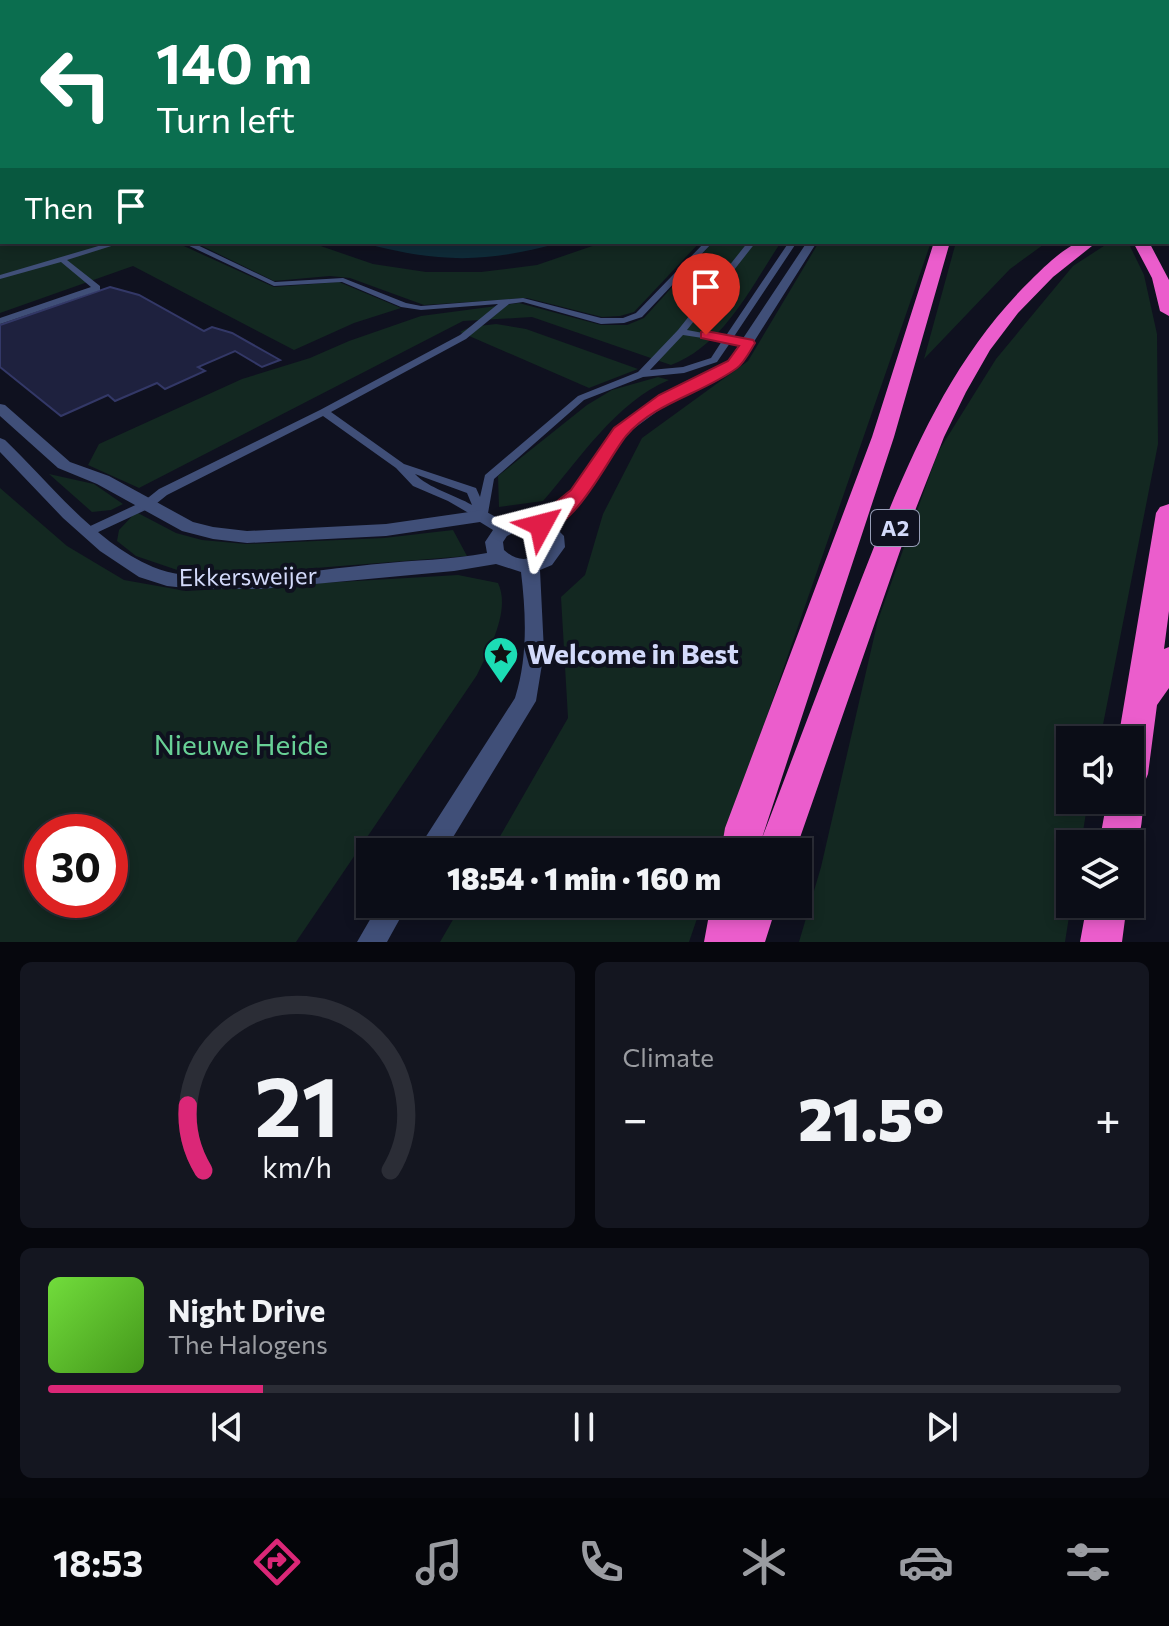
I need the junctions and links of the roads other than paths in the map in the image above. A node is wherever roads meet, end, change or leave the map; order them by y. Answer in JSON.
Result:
{"nodes":[{"id":1,"x":113,"y":244,"type":"edge"},
{"id":2,"x":189,"y":244,"type":"edge"},
{"id":3,"x":707,"y":244,"type":"edge"},
{"id":4,"x":750,"y":244,"type":"edge"},
{"id":5,"x":792,"y":244,"type":"edge"},
{"id":6,"x":811,"y":244,"type":"edge"},
{"id":7,"x":941,"y":244,"type":"edge"},
{"id":8,"x":1086,"y":244,"type":"edge"},
{"id":9,"x":1142,"y":244,"type":"edge"},
{"id":10,"x":62,"y":259,"type":"junction"},
{"id":11,"x":0,"y":277,"type":"edge"},
{"id":12,"x":507,"y":301,"type":"junction"},
{"id":13,"x":1169,"y":311,"type":"edge"},
{"id":14,"x":0,"y":321,"type":"edge"},
{"id":15,"x":681,"y":332,"type":"junction"},
{"id":16,"x":730,"y":339,"type":"junction"},
{"id":17,"x":748,"y":343,"type":"junction"},
{"id":18,"x":641,"y":374,"type":"junction"},
{"id":19,"x":0,"y":408,"type":"edge"},
{"id":20,"x":324,"y":412,"type":"junction"},
{"id":21,"x":0,"y":443,"type":"edge"},
{"id":22,"x":148,"y":504,"type":"junction"},
{"id":23,"x":1169,"y":513,"type":"edge"},
{"id":24,"x":483,"y":516,"type":"junction"},
{"id":25,"x":541,"y":525,"type":"junction"},
{"id":26,"x":503,"y":529,"type":"junction"},
{"id":27,"x":90,"y":531,"type":"junction"},
{"id":28,"x":497,"y":557,"type":"junction"},
{"id":29,"x":530,"y":566,"type":"junction"},
{"id":30,"x":1169,"y":660,"type":"edge"},
{"id":31,"x":1142,"y":703,"type":"junction"},
{"id":32,"x":1138,"y":726,"type":"edge"},
{"id":33,"x":438,"y":838,"type":"edge"},
{"id":34,"x":742,"y":838,"type":"edge"},
{"id":35,"x":781,"y":838,"type":"edge"},
{"id":36,"x":386,"y":918,"type":"edge"},
{"id":37,"x":729,"y":918,"type":"edge"},
{"id":38,"x":752,"y":918,"type":"edge"},
{"id":39,"x":1105,"y":918,"type":"edge"},
{"id":40,"x":371,"y":942,"type":"edge"},
{"id":41,"x":725,"y":942,"type":"edge"},
{"id":42,"x":744,"y":942,"type":"edge"},
{"id":43,"x":1101,"y":942,"type":"edge"}],
"edges":[{"from":1,"to":10,"type":"lane"},
{"from":2,"to":12,"type":"lane"},
{"from":3,"to":12,"type":"lane"},
{"from":4,"to":15,"type":"lane"},
{"from":5,"to":16,"type":"lane"},
{"from":6,"to":17,"type":"street"},
{"from":7,"to":34,"type":"highway"},
{"from":8,"to":35,"type":"highway","number":"A2"},
{"from":9,"to":13,"type":"highway"},
{"from":10,"to":11,"type":"lane"},
{"from":10,"to":14,"type":"lane"},
{"from":12,"to":20,"type":"lane"},
{"from":15,"to":16,"type":"lane"},
{"from":15,"to":18,"type":"lane"},
{"from":16,"to":17,"type":"lane"},
{"from":16,"to":18,"type":"lane"},
{"from":17,"to":25,"type":"street"},
{"from":18,"to":24,"type":"lane"},
{"from":19,"to":22,"type":"street","name":"Ekkersweijer"},
{"from":20,"to":22,"type":"lane"},
{"from":20,"to":24,"type":"lane"},
{"from":21,"to":27,"type":"street","name":"Ekkersweijer"},
{"from":22,"to":24,"type":"street","name":"Ekkersweijer"},
{"from":22,"to":27,"type":"lane"},
{"from":23,"to":31,"type":"highway"},
{"from":24,"to":26,"type":"street"},
{"from":25,"to":26,"type":"street"},
{"from":25,"to":29,"type":"street"},
{"from":26,"to":28,"type":"street"},
{"from":27,"to":28,"type":"street","name":"Ekkersweijer"},
{"from":28,"to":29,"type":"street"},
{"from":29,"to":33,"type":"street"},
{"from":30,"to":31,"type":"highway"},
{"from":31,"to":32,"type":"highway"},
{"from":36,"to":40,"type":"street"},
{"from":37,"to":41,"type":"highway"},
{"from":38,"to":42,"type":"highway"},
{"from":39,"to":43,"type":"highway"}]}
